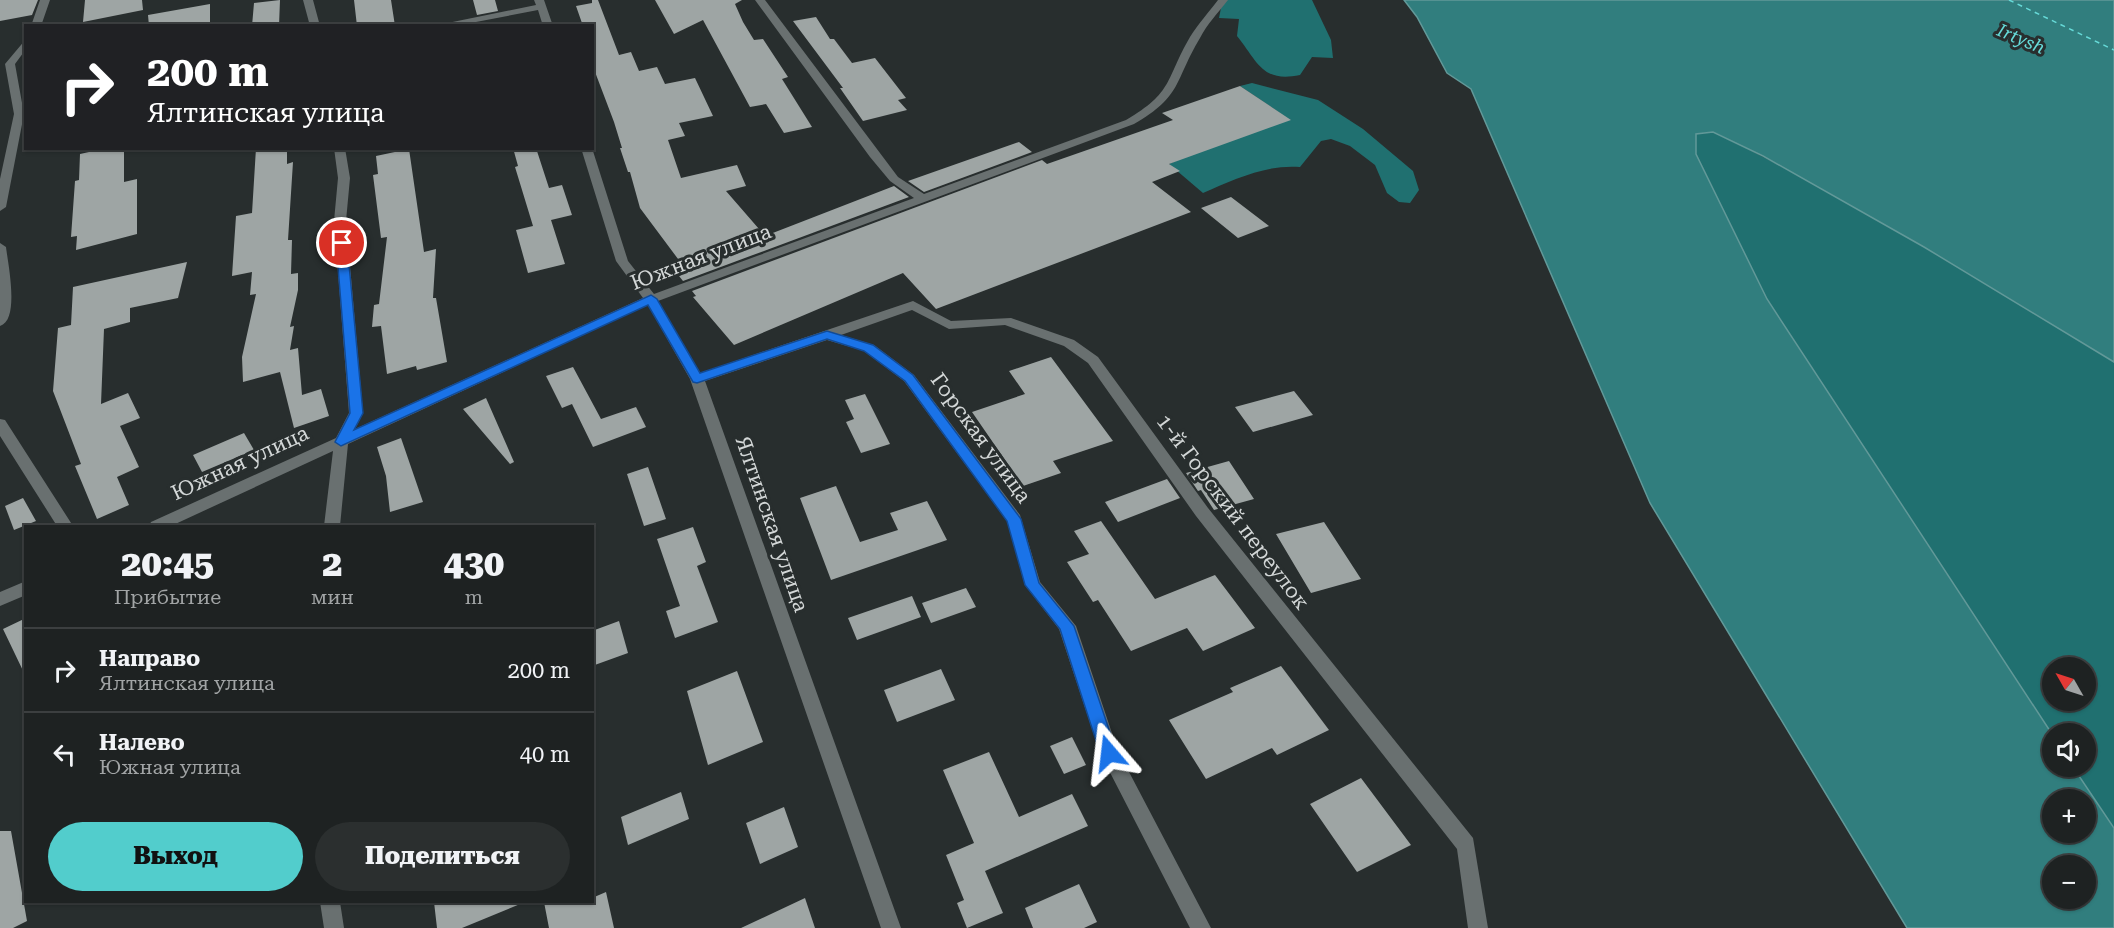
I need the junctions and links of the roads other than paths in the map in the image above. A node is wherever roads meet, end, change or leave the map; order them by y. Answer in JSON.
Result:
{"nodes":[{"id":1,"x":45,"y":0,"type":"edge"},
{"id":2,"x":308,"y":0,"type":"edge"},
{"id":3,"x":551,"y":0,"type":"edge"},
{"id":4,"x":760,"y":0,"type":"edge"},
{"id":5,"x":1223,"y":0,"type":"edge"},
{"id":6,"x":540,"y":3,"type":"edge"},
{"id":7,"x":37,"y":24,"type":"edge"},
{"id":8,"x":314,"y":24,"type":"edge"},
{"id":9,"x":446,"y":24,"type":"edge"},
{"id":10,"x":547,"y":24,"type":"edge"},
{"id":11,"x":24,"y":45,"type":"edge"},
{"id":12,"x":339,"y":150,"type":"edge"},
{"id":13,"x":587,"y":150,"type":"edge"},
{"id":14,"x":920,"y":197,"type":"junction"},
{"id":15,"x":0,"y":207,"type":"edge"},
{"id":16,"x":0,"y":247,"type":"edge"},
{"id":17,"x":651,"y":299,"type":"junction"},
{"id":18,"x":0,"y":322,"type":"edge"},
{"id":19,"x":827,"y":335,"type":"junction"},
{"id":20,"x":697,"y":379,"type":"junction"},
{"id":21,"x":0,"y":424,"type":"edge"},
{"id":22,"x":341,"y":442,"type":"junction"},
{"id":23,"x":64,"y":525,"type":"edge"},
{"id":24,"x":159,"y":525,"type":"edge"},
{"id":25,"x":332,"y":525,"type":"edge"},
{"id":26,"x":24,"y":588,"type":"edge"},
{"id":27,"x":0,"y":599,"type":"edge"},
{"id":28,"x":330,"y":903,"type":"edge"},
{"id":29,"x":334,"y":928,"type":"edge"},
{"id":30,"x":891,"y":928,"type":"edge"},
{"id":31,"x":1201,"y":928,"type":"edge"},
{"id":32,"x":1478,"y":928,"type":"edge"}],
"edges":[{"from":1,"to":7,"type":"street"},
{"from":2,"to":8,"type":"street"},
{"from":3,"to":6,"type":"street"},
{"from":4,"to":14,"type":"street"},
{"from":5,"to":14,"type":"street","name":"Южная улица"},
{"from":6,"to":9,"type":"street"},
{"from":6,"to":10,"type":"street"},
{"from":11,"to":15,"type":"street"},
{"from":12,"to":22,"type":"street"},
{"from":13,"to":17,"type":"street","name":"Ялтинская улица"},
{"from":14,"to":17,"type":"street","name":"Южная улица"},
{"from":16,"to":18,"type":"street"},
{"from":17,"to":20,"type":"street","name":"Ялтинская улица"},
{"from":17,"to":22,"type":"street","name":"Южная улица"},
{"from":19,"to":20,"type":"street"},
{"from":19,"to":31,"type":"street","name":"Горская улица"},
{"from":19,"to":32,"type":"street","name":"1-й Горский переулок"},
{"from":20,"to":30,"type":"street","name":"Ялтинская улица"},
{"from":21,"to":23,"type":"street"},
{"from":22,"to":24,"type":"street","name":"Южная улица"},
{"from":22,"to":25,"type":"street"},
{"from":26,"to":27,"type":"street"},
{"from":28,"to":29,"type":"street"}]}
